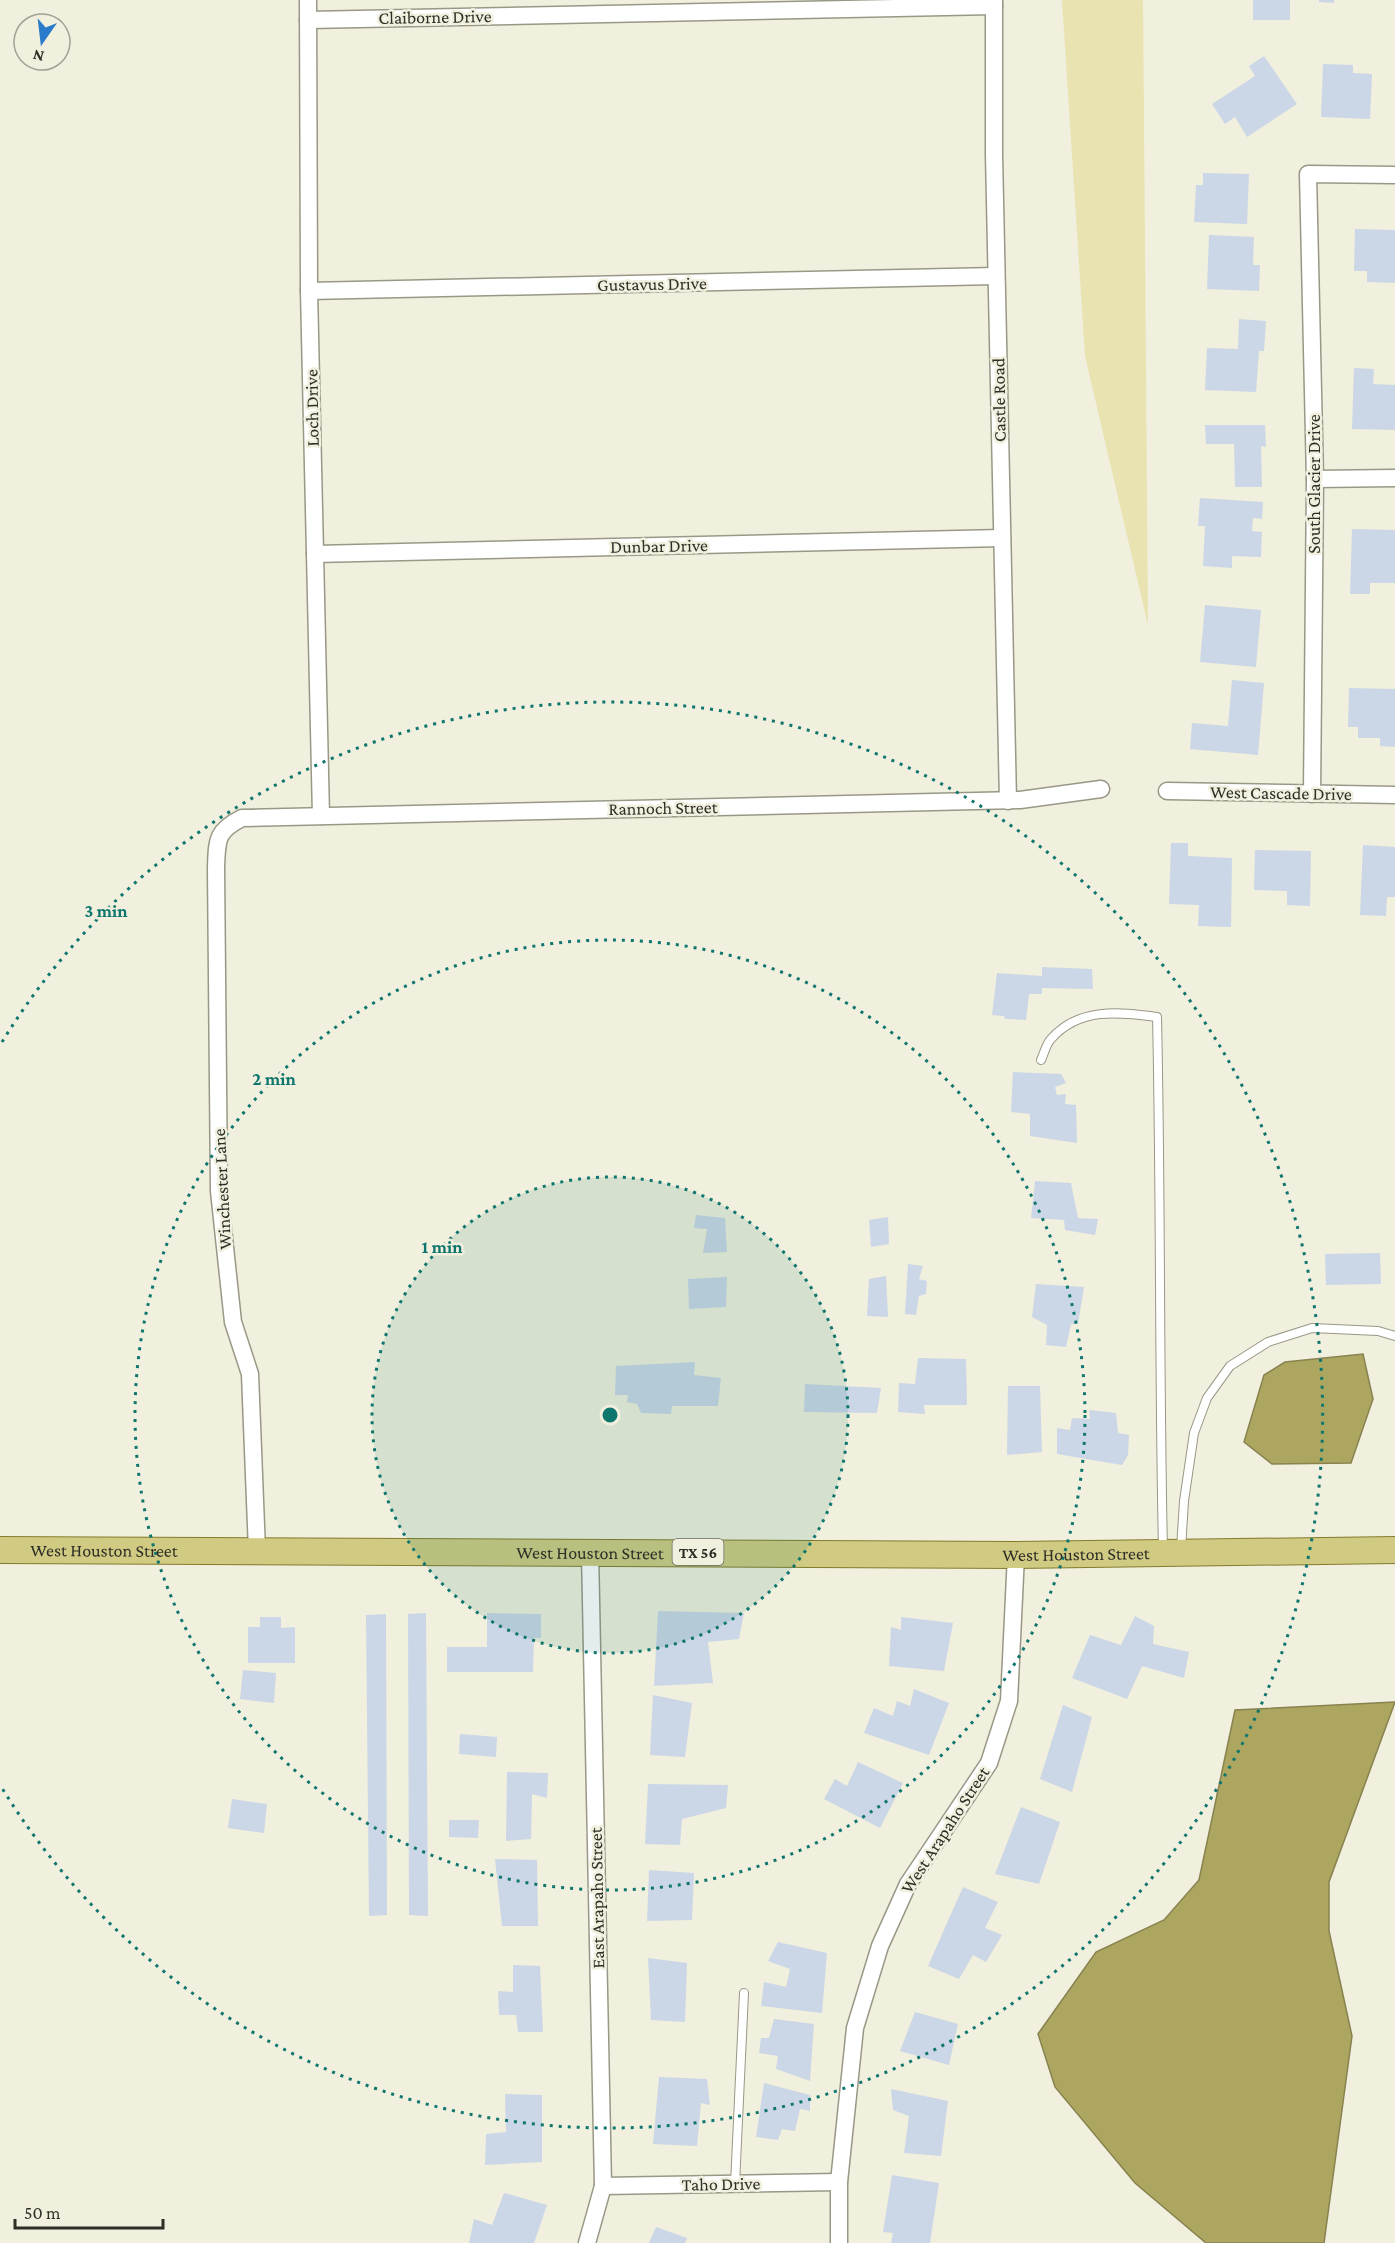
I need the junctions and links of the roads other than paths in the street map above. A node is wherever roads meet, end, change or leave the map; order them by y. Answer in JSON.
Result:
{"nodes":[{"id":1,"x":308,"y":0,"type":"edge"},
{"id":2,"x":994,"y":3,"type":"edge"},
{"id":3,"x":308,"y":20,"type":"junction"},
{"id":4,"x":1395,"y":176,"type":"edge"},
{"id":5,"x":996,"y":276,"type":"junction"},
{"id":6,"x":309,"y":291,"type":"junction"},
{"id":7,"x":1395,"y":478,"type":"edge"},
{"id":8,"x":1315,"y":479,"type":"junction"},
{"id":9,"x":1002,"y":538,"type":"junction"},
{"id":10,"x":315,"y":554,"type":"junction"},
{"id":11,"x":1101,"y":789,"type":"dead end"},
{"id":12,"x":1167,"y":791,"type":"dead end"},
{"id":13,"x":1312,"y":794,"type":"junction"},
{"id":14,"x":1395,"y":795,"type":"edge"},
{"id":15,"x":1008,"y":801,"type":"junction"},
{"id":16,"x":321,"y":816,"type":"junction"},
{"id":17,"x":225,"y":826,"type":"joint"},
{"id":18,"x":1041,"y":1060,"type":"dead end"},
{"id":19,"x":1395,"y":1336,"type":"edge"},
{"id":20,"x":0,"y":1550,"type":"edge"},
{"id":21,"x":1395,"y":1550,"type":"edge"},
{"id":22,"x":257,"y":1551,"type":"junction"},
{"id":23,"x":590,"y":1552,"type":"junction"},
{"id":24,"x":1172,"y":1553,"type":"junction"},
{"id":25,"x":1016,"y":1555,"type":"junction"},
{"id":26,"x":744,"y":1993,"type":"dead end"},
{"id":27,"x":839,"y":2182,"type":"junction"},
{"id":28,"x":735,"y":2184,"type":"junction"},
{"id":29,"x":603,"y":2186,"type":"junction"},
{"id":30,"x":587,"y":2243,"type":"edge"},
{"id":31,"x":839,"y":2243,"type":"edge"}],
"edges":[{"from":1,"to":3,"type":"street","name":"Loch Drive"},
{"from":2,"to":3,"type":"street","name":"Claiborne Drive"},
{"from":2,"to":5,"type":"street","name":"Castle Road"},
{"from":3,"to":6,"type":"street","name":"Loch Drive"},
{"from":4,"to":8,"type":"street","name":"South Glacier Drive"},
{"from":5,"to":6,"type":"street","name":"Gustavus Drive"},
{"from":5,"to":9,"type":"street","name":"Castle Road"},
{"from":6,"to":10,"type":"street","name":"Loch Drive"},
{"from":7,"to":8,"type":"street"},
{"from":8,"to":13,"type":"street","name":"South Glacier Drive"},
{"from":9,"to":10,"type":"street","name":"Dunbar Drive"},
{"from":9,"to":15,"type":"street","name":"Castle Road"},
{"from":10,"to":16,"type":"street","name":"Loch Drive"},
{"from":11,"to":15,"type":"street","name":"Rannoch Street"},
{"from":12,"to":13,"type":"street","name":"West Cascade Drive"},
{"from":13,"to":14,"type":"street","name":"West Cascade Drive"},
{"from":15,"to":16,"type":"street","name":"Rannoch Street"},
{"from":16,"to":17,"type":"street","name":"Rannoch Street"},
{"from":17,"to":22,"type":"street","name":"Winchester Lane"},
{"from":18,"to":24,"type":"lane"},
{"from":19,"to":24,"type":"lane"},
{"from":20,"to":22,"type":"main road","name":"West Houston Street","number":"TX 56"},
{"from":21,"to":24,"type":"main road","name":"West Houston Street","number":"TX 56"},
{"from":22,"to":23,"type":"main road","name":"West Houston Street","number":"TX 56"},
{"from":23,"to":25,"type":"main road","name":"West Houston Street","number":"TX 56"},
{"from":23,"to":29,"type":"street","name":"East Arapaho Street"},
{"from":24,"to":25,"type":"main road","name":"West Houston Street","number":"TX 56"},
{"from":25,"to":27,"type":"street","name":"West Arapaho Street"},
{"from":26,"to":28,"type":"lane"},
{"from":27,"to":28,"type":"street","name":"Taho Drive"},
{"from":27,"to":31,"type":"street","name":"West Arapaho Street"},
{"from":28,"to":29,"type":"street","name":"Taho Drive"},
{"from":29,"to":30,"type":"street","name":"East Arapaho Street"}]}
